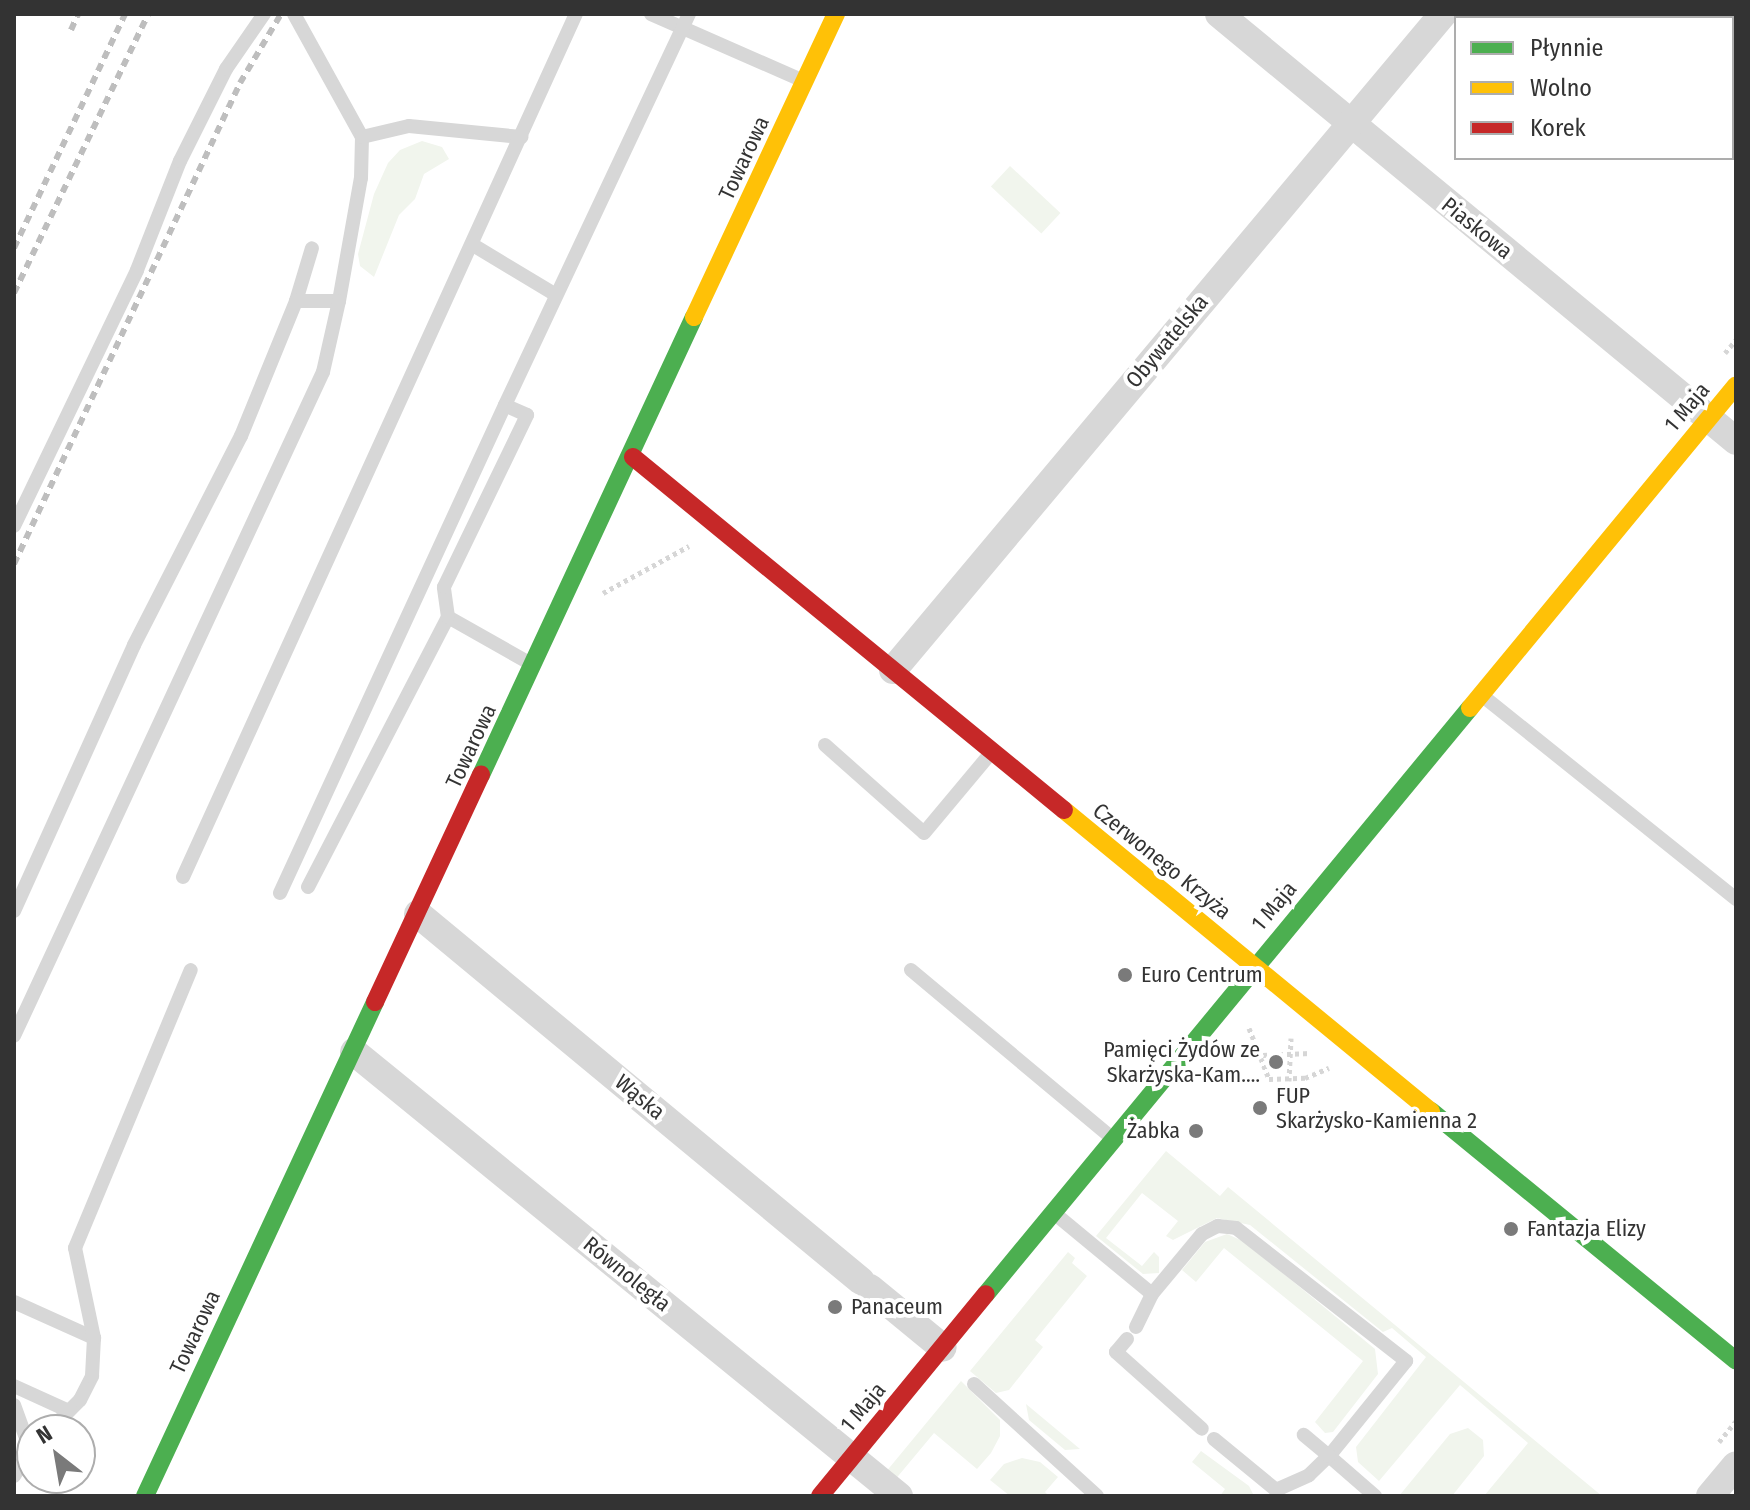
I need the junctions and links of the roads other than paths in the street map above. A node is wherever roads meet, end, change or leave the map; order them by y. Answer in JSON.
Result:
{"nodes":[{"id":1,"x":264,"y":14,"type":"edge"},
{"id":2,"x":294,"y":14,"type":"edge"},
{"id":3,"x":576,"y":14,"type":"edge"},
{"id":4,"x":651,"y":14,"type":"edge"},
{"id":5,"x":689,"y":14,"type":"edge"},
{"id":6,"x":836,"y":14,"type":"edge"},
{"id":7,"x":1219,"y":14,"type":"edge"},
{"id":8,"x":1443,"y":14,"type":"edge"},
{"id":9,"x":683,"y":29,"type":"junction"},
{"id":10,"x":805,"y":82,"type":"junction"},
{"id":11,"x":1350,"y":123,"type":"junction"},
{"id":12,"x":362,"y":137,"type":"junction"},
{"id":13,"x":521,"y":137,"type":"junction"},
{"id":14,"x":473,"y":245,"type":"junction"},
{"id":15,"x":312,"y":248,"type":"dead end"},
{"id":16,"x":556,"y":295,"type":"junction"},
{"id":17,"x":296,"y":301,"type":"junction"},
{"id":18,"x":339,"y":301,"type":"junction"},
{"id":19,"x":1736,"y":385,"type":"edge"},
{"id":20,"x":505,"y":405,"type":"junction"},
{"id":21,"x":1708,"y":419,"type":"junction"},
{"id":22,"x":1736,"y":441,"type":"edge"},
{"id":23,"x":633,"y":457,"type":"junction"},
{"id":24,"x":14,"y":526,"type":"edge"},
{"id":25,"x":448,"y":617,"type":"junction"},
{"id":26,"x":535,"y":666,"type":"junction"},
{"id":27,"x":893,"y":670,"type":"junction"},
{"id":28,"x":1480,"y":694,"type":"junction"},
{"id":29,"x":825,"y":745,"type":"dead end"},
{"id":30,"x":992,"y":752,"type":"junction"},
{"id":31,"x":183,"y":877,"type":"dead end"},
{"id":32,"x":308,"y":887,"type":"dead end"},
{"id":33,"x":280,"y":893,"type":"dead end"},
{"id":34,"x":1736,"y":899,"type":"edge"},
{"id":35,"x":14,"y":911,"type":"edge"},
{"id":36,"x":418,"y":914,"type":"junction"},
{"id":37,"x":1254,"y":966,"type":"junction"},
{"id":38,"x":191,"y":970,"type":"dead end"},
{"id":39,"x":911,"y":970,"type":"dead end"},
{"id":40,"x":14,"y":1036,"type":"edge"},
{"id":41,"x":354,"y":1052,"type":"junction"},
{"id":42,"x":1114,"y":1139,"type":"junction"},
{"id":43,"x":1054,"y":1213,"type":"junction"},
{"id":44,"x":1152,"y":1294,"type":"junction"},
{"id":45,"x":14,"y":1302,"type":"edge"},
{"id":46,"x":94,"y":1338,"type":"junction"},
{"id":47,"x":943,"y":1348,"type":"junction"},
{"id":48,"x":1736,"y":1361,"type":"edge"},
{"id":49,"x":974,"y":1384,"type":"dead end"},
{"id":50,"x":14,"y":1386,"type":"edge"},
{"id":51,"x":69,"y":1411,"type":"junction"},
{"id":52,"x":66,"y":1414,"type":"edge"},
{"id":53,"x":1202,"y":1429,"type":"dead end"},
{"id":54,"x":1304,"y":1435,"type":"dead end"},
{"id":55,"x":1214,"y":1439,"type":"dead end"},
{"id":56,"x":1329,"y":1456,"type":"junction"},
{"id":57,"x":852,"y":1457,"type":"junction"},
{"id":58,"x":1736,"y":1465,"type":"edge"},
{"id":59,"x":1274,"y":1493,"type":"edge"},
{"id":60,"x":145,"y":1496,"type":"edge"},
{"id":61,"x":820,"y":1496,"type":"edge"},
{"id":62,"x":899,"y":1496,"type":"edge"},
{"id":63,"x":1097,"y":1496,"type":"edge"},
{"id":64,"x":1375,"y":1496,"type":"edge"},
{"id":65,"x":1710,"y":1496,"type":"edge"}],
"edges":[{"from":1,"to":24,"type":"lane"},
{"from":2,"to":12,"type":"lane"},
{"from":3,"to":13,"type":"lane"},
{"from":4,"to":9,"type":"lane"},
{"from":5,"to":9,"type":"lane"},
{"from":6,"to":10,"type":"street","name":"Towarowa"},
{"from":7,"to":11,"type":"street","name":"Piaskowa"},
{"from":8,"to":11,"type":"street","name":"Obywatelska"},
{"from":9,"to":10,"type":"lane"},
{"from":9,"to":16,"type":"lane"},
{"from":10,"to":23,"type":"street","name":"Towarowa"},
{"from":11,"to":21,"type":"street","name":"Piaskowa"},
{"from":11,"to":27,"type":"street","name":"Obywatelska"},
{"from":12,"to":13,"type":"lane"},
{"from":12,"to":18,"type":"lane"},
{"from":13,"to":14,"type":"lane"},
{"from":14,"to":16,"type":"lane"},
{"from":14,"to":31,"type":"lane"},
{"from":15,"to":17,"type":"lane"},
{"from":16,"to":20,"type":"lane"},
{"from":17,"to":18,"type":"lane"},
{"from":17,"to":35,"type":"lane"},
{"from":18,"to":40,"type":"lane"},
{"from":19,"to":21,"type":"street","name":"1 Maja"},
{"from":20,"to":25,"type":"lane"},
{"from":20,"to":33,"type":"lane"},
{"from":21,"to":22,"type":"street","name":"Piaskowa"},
{"from":21,"to":28,"type":"street","name":"1 Maja"},
{"from":23,"to":26,"type":"street","name":"Towarowa"},
{"from":23,"to":27,"type":"street","name":"Czerwonego Krzyża"},
{"from":25,"to":26,"type":"lane"},
{"from":25,"to":32,"type":"lane"},
{"from":26,"to":36,"type":"street","name":"Towarowa"},
{"from":27,"to":30,"type":"street","name":"Czerwonego Krzyża"},
{"from":28,"to":34,"type":"lane"},
{"from":28,"to":37,"type":"street","name":"1 Maja"},
{"from":29,"to":30,"type":"lane"},
{"from":30,"to":37,"type":"street","name":"Czerwonego Krzyża"},
{"from":36,"to":41,"type":"street","name":"Towarowa"},
{"from":36,"to":47,"type":"street","name":"Wąska"},
{"from":37,"to":42,"type":"street","name":"1 Maja"},
{"from":37,"to":48,"type":"street","name":"Czerwonego Krzyża"},
{"from":38,"to":46,"type":"lane"},
{"from":39,"to":42,"type":"lane"},
{"from":41,"to":57,"type":"street","name":"Równoległa"},
{"from":41,"to":60,"type":"street","name":"Towarowa"},
{"from":42,"to":43,"type":"street","name":"1 Maja"},
{"from":43,"to":44,"type":"lane"},
{"from":43,"to":47,"type":"street","name":"1 Maja"},
{"from":44,"to":53,"type":"lane"},
{"from":44,"to":56,"type":"lane"},
{"from":45,"to":46,"type":"lane"},
{"from":46,"to":51,"type":"lane"},
{"from":47,"to":57,"type":"street","name":"1 Maja"},
{"from":49,"to":63,"type":"lane"},
{"from":50,"to":51,"type":"lane"},
{"from":51,"to":52,"type":"lane"},
{"from":54,"to":56,"type":"lane"},
{"from":55,"to":59,"type":"lane"},
{"from":56,"to":59,"type":"lane"},
{"from":56,"to":64,"type":"lane"},
{"from":57,"to":61,"type":"street","name":"1 Maja"},
{"from":57,"to":62,"type":"street","name":"Równoległa"},
{"from":58,"to":65,"type":"street"}]}
